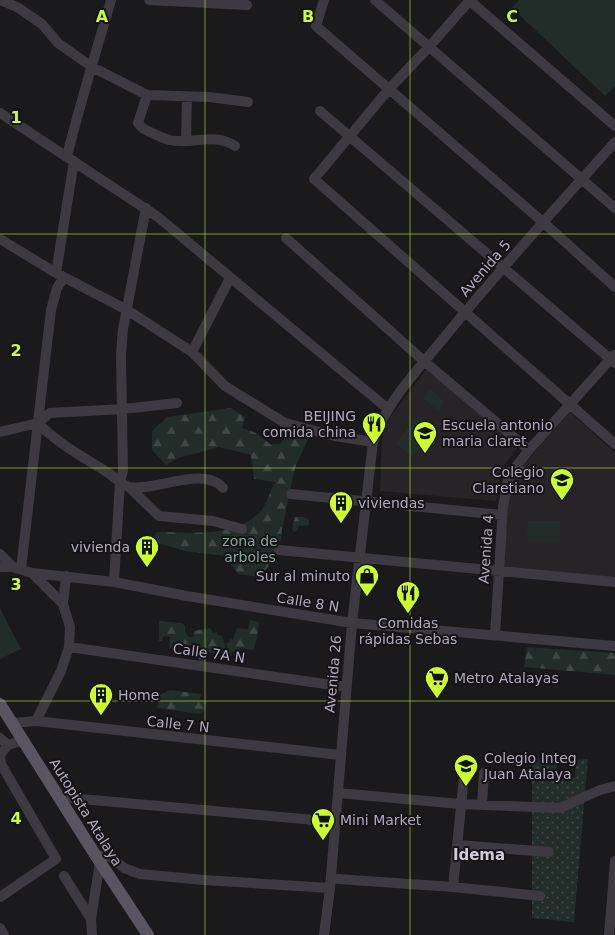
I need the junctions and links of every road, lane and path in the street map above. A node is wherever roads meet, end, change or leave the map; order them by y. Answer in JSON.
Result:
{"nodes":[{"id":1,"x":0,"y":0,"type":"edge"},
{"id":2,"x":111,"y":0,"type":"edge"},
{"id":3,"x":149,"y":0,"type":"edge"},
{"id":4,"x":324,"y":0,"type":"edge"},
{"id":5,"x":375,"y":0,"type":"edge"},
{"id":6,"x":470,"y":0,"type":"edge"},
{"id":7,"x":183,"y":2,"type":"edge"},
{"id":8,"x":247,"y":5,"type":"dead end"},
{"id":9,"x":429,"y":47,"type":"junction"},
{"id":10,"x":92,"y":67,"type":"junction"},
{"id":11,"x":389,"y":89,"type":"junction"},
{"id":12,"x":147,"y":94,"type":"junction"},
{"id":13,"x":188,"y":96,"type":"junction"},
{"id":14,"x":248,"y":102,"type":"dead end"},
{"id":15,"x":320,"y":111,"type":"dead end"},
{"id":16,"x":0,"y":114,"type":"edge"},
{"id":17,"x":615,"y":126,"type":"edge"},
{"id":18,"x":350,"y":137,"type":"junction"},
{"id":19,"x":186,"y":140,"type":"junction"},
{"id":20,"x":615,"y":142,"type":"edge"},
{"id":21,"x":235,"y":146,"type":"dead end"},
{"id":22,"x":71,"y":158,"type":"junction"},
{"id":23,"x":583,"y":179,"type":"junction"},
{"id":24,"x":146,"y":208,"type":"junction"},
{"id":25,"x":615,"y":208,"type":"edge"},
{"id":26,"x":543,"y":222,"type":"junction"},
{"id":27,"x":0,"y":238,"type":"edge"},
{"id":28,"x":286,"y":238,"type":"dead end"},
{"id":29,"x":503,"y":267,"type":"junction"},
{"id":30,"x":60,"y":275,"type":"junction"},
{"id":31,"x":230,"y":278,"type":"junction"},
{"id":32,"x":615,"y":287,"type":"edge"},
{"id":33,"x":127,"y":310,"type":"junction"},
{"id":34,"x":465,"y":312,"type":"junction"},
{"id":35,"x":192,"y":352,"type":"junction"},
{"id":36,"x":613,"y":359,"type":"edge"},
{"id":37,"x":424,"y":362,"type":"junction"},
{"id":38,"x":177,"y":403,"type":"dead end"},
{"id":39,"x":569,"y":404,"type":"junction"},
{"id":40,"x":123,"y":409,"type":"junction"},
{"id":41,"x":386,"y":413,"type":"junction"},
{"id":42,"x":38,"y":423,"type":"junction"},
{"id":43,"x":0,"y":432,"type":"edge"},
{"id":44,"x":373,"y":442,"type":"junction"},
{"id":45,"x":615,"y":444,"type":"edge"},
{"id":46,"x":529,"y":450,"type":"junction"},
{"id":47,"x":124,"y":484,"type":"junction"},
{"id":48,"x":223,"y":488,"type":"dead end"},
{"id":49,"x":291,"y":494,"type":"dead end"},
{"id":50,"x":367,"y":502,"type":"junction"},
{"id":51,"x":502,"y":515,"type":"junction"},
{"id":52,"x":242,"y":529,"type":"dead end"},
{"id":53,"x":279,"y":550,"type":"dead end"},
{"id":54,"x":0,"y":554,"type":"edge"},
{"id":55,"x":360,"y":558,"type":"junction"},
{"id":56,"x":0,"y":567,"type":"edge"},
{"id":57,"x":17,"y":568,"type":"junction"},
{"id":58,"x":499,"y":572,"type":"junction"},
{"id":59,"x":32,"y":573,"type":"junction"},
{"id":60,"x":66,"y":576,"type":"junction"},
{"id":61,"x":114,"y":582,"type":"junction"},
{"id":62,"x":615,"y":582,"type":"edge"},
{"id":63,"x":63,"y":604,"type":"junction"},
{"id":64,"x":352,"y":623,"type":"junction"},
{"id":65,"x":495,"y":636,"type":"junction"},
{"id":66,"x":69,"y":646,"type":"junction"},
{"id":67,"x":615,"y":646,"type":"edge"},
{"id":68,"x":346,"y":687,"type":"junction"},
{"id":69,"x":1,"y":710,"type":"edge"},
{"id":70,"x":36,"y":722,"type":"junction"},
{"id":71,"x":13,"y":723,"type":"junction"},
{"id":72,"x":24,"y":740,"type":"junction"},
{"id":73,"x":4,"y":742,"type":"edge"},
{"id":74,"x":0,"y":755,"type":"edge"},
{"id":75,"x":340,"y":755,"type":"junction"},
{"id":76,"x":465,"y":766,"type":"dead end"},
{"id":77,"x":484,"y":773,"type":"dead end"},
{"id":78,"x":615,"y":786,"type":"edge"},
{"id":79,"x":338,"y":794,"type":"junction"},
{"id":80,"x":59,"y":797,"type":"junction"},
{"id":81,"x":460,"y":804,"type":"junction"},
{"id":82,"x":482,"y":804,"type":"junction"},
{"id":83,"x":336,"y":822,"type":"junction"},
{"id":84,"x":457,"y":845,"type":"junction"},
{"id":85,"x":549,"y":852,"type":"dead end"},
{"id":86,"x":98,"y":859,"type":"junction"},
{"id":87,"x":615,"y":861,"type":"edge"},
{"id":88,"x":64,"y":876,"type":"dead end"},
{"id":89,"x":338,"y":879,"type":"dead end"},
{"id":90,"x":453,"y":887,"type":"junction"},
{"id":91,"x":330,"y":888,"type":"junction"},
{"id":92,"x":540,"y":896,"type":"dead end"},
{"id":93,"x":0,"y":897,"type":"edge"},
{"id":94,"x":91,"y":919,"type":"junction"},
{"id":95,"x":612,"y":920,"type":"edge"},
{"id":96,"x":0,"y":928,"type":"edge"},
{"id":97,"x":4,"y":935,"type":"edge"},
{"id":98,"x":92,"y":935,"type":"edge"},
{"id":99,"x":148,"y":935,"type":"edge"},
{"id":100,"x":324,"y":935,"type":"edge"},
{"id":101,"x":609,"y":935,"type":"edge"}],
"edges":[{"from":1,"to":10,"type":"street"},
{"from":2,"to":10,"type":"street"},
{"from":3,"to":7,"type":"street"},
{"from":4,"to":11,"type":"street"},
{"from":5,"to":9,"type":"street"},
{"from":6,"to":9,"type":"street"},
{"from":6,"to":17,"type":"street"},
{"from":7,"to":8,"type":"street"},
{"from":9,"to":11,"type":"street"},
{"from":9,"to":23,"type":"street"},
{"from":10,"to":12,"type":"street"},
{"from":10,"to":22,"type":"street"},
{"from":11,"to":18,"type":"street"},
{"from":11,"to":26,"type":"street"},
{"from":12,"to":13,"type":"street"},
{"from":12,"to":19,"type":"street"},
{"from":13,"to":14,"type":"street"},
{"from":13,"to":19,"type":"street"},
{"from":15,"to":18,"type":"street"},
{"from":16,"to":22,"type":"street"},
{"from":18,"to":29,"type":"street"},
{"from":18,"to":34,"type":"street"},
{"from":19,"to":21,"type":"street"},
{"from":20,"to":23,"type":"street","name":"Avenida 5"},
{"from":22,"to":24,"type":"street"},
{"from":22,"to":30,"type":"street"},
{"from":23,"to":25,"type":"street"},
{"from":23,"to":26,"type":"street","name":"Avenida 5"},
{"from":24,"to":31,"type":"street"},
{"from":24,"to":33,"type":"street"},
{"from":26,"to":29,"type":"street","name":"Avenida 5"},
{"from":26,"to":32,"type":"street"},
{"from":27,"to":30,"type":"street"},
{"from":28,"to":37,"type":"street"},
{"from":29,"to":34,"type":"street","name":"Avenida 5"},
{"from":29,"to":36,"type":"street"},
{"from":30,"to":33,"type":"street"},
{"from":30,"to":42,"type":"street"},
{"from":31,"to":35,"type":"street"},
{"from":31,"to":41,"type":"street"},
{"from":33,"to":35,"type":"street"},
{"from":33,"to":40,"type":"street"},
{"from":34,"to":37,"type":"street","name":"Avenida 5"},
{"from":34,"to":39,"type":"street"},
{"from":35,"to":44,"type":"street"},
{"from":36,"to":39,"type":"street","name":"Avenida 4"},
{"from":37,"to":41,"type":"street","name":"Avenida 5"},
{"from":37,"to":46,"type":"street"},
{"from":38,"to":40,"type":"street"},
{"from":39,"to":45,"type":"street"},
{"from":39,"to":46,"type":"street","name":"Avenida 4"},
{"from":40,"to":42,"type":"street"},
{"from":40,"to":47,"type":"street"},
{"from":41,"to":44,"type":"street","name":"Avenida 26"},
{"from":42,"to":43,"type":"street"},
{"from":42,"to":47,"type":"street"},
{"from":42,"to":57,"type":"street"},
{"from":44,"to":50,"type":"street","name":"Avenida 26"},
{"from":46,"to":51,"type":"street","name":"Avenida 4"},
{"from":47,"to":48,"type":"street"},
{"from":47,"to":52,"type":"street"},
{"from":47,"to":61,"type":"street"},
{"from":49,"to":50,"type":"street"},
{"from":50,"to":51,"type":"street"},
{"from":50,"to":55,"type":"street","name":"Avenida 26"},
{"from":51,"to":58,"type":"street","name":"Avenida 4"},
{"from":53,"to":55,"type":"street"},
{"from":54,"to":57,"type":"street"},
{"from":55,"to":58,"type":"street"},
{"from":55,"to":64,"type":"street","name":"Avenida 26"},
{"from":56,"to":57,"type":"street","name":"Calle 8 N"},
{"from":57,"to":59,"type":"street","name":"Calle 8 N"},
{"from":58,"to":62,"type":"street"},
{"from":58,"to":65,"type":"street","name":"Avenida 4"},
{"from":59,"to":60,"type":"street","name":"Calle 8 N"},
{"from":59,"to":63,"type":"street"},
{"from":60,"to":61,"type":"street","name":"Calle 8 N"},
{"from":60,"to":63,"type":"street"},
{"from":61,"to":64,"type":"street","name":"Calle 8 N"},
{"from":63,"to":66,"type":"street"},
{"from":64,"to":65,"type":"street","name":"Calle 8 N"},
{"from":64,"to":68,"type":"street","name":"Avenida 26"},
{"from":65,"to":67,"type":"street","name":"Calle 8 N"},
{"from":66,"to":68,"type":"street","name":"Calle 7A N"},
{"from":66,"to":70,"type":"street"},
{"from":68,"to":75,"type":"street","name":"Avenida 26"},
{"from":69,"to":71,"type":"main road","name":"Autopista Atalaya"},
{"from":70,"to":71,"type":"street","name":"Calle 7 N"},
{"from":70,"to":75,"type":"street","name":"Calle 7 N"},
{"from":71,"to":72,"type":"main road","name":"Autopista Atalaya"},
{"from":72,"to":73,"type":"street"},
{"from":72,"to":80,"type":"main road","name":"Autopista Atalaya"},
{"from":73,"to":74,"type":"street"},
{"from":74,"to":93,"type":"street"},
{"from":75,"to":79,"type":"street","name":"Avenida 26"},
{"from":76,"to":81,"type":"street"},
{"from":77,"to":82,"type":"street"},
{"from":78,"to":82,"type":"street"},
{"from":79,"to":81,"type":"street"},
{"from":79,"to":83,"type":"street","name":"Avenida 26"},
{"from":80,"to":83,"type":"street"},
{"from":80,"to":86,"type":"main road","name":"Autopista Atalaya"},
{"from":81,"to":82,"type":"street"},
{"from":81,"to":84,"type":"street"},
{"from":83,"to":91,"type":"street","name":"Avenida 26"},
{"from":84,"to":85,"type":"street"},
{"from":84,"to":90,"type":"street"},
{"from":86,"to":91,"type":"street"},
{"from":86,"to":94,"type":"street"},
{"from":86,"to":99,"type":"main road","name":"Autopista Atalaya"},
{"from":87,"to":95,"type":"street"},
{"from":88,"to":94,"type":"street"},
{"from":89,"to":90,"type":"street"},
{"from":90,"to":92,"type":"street"},
{"from":91,"to":100,"type":"street","name":"Avenida 26"},
{"from":94,"to":98,"type":"street"},
{"from":95,"to":101,"type":"street"},
{"from":96,"to":97,"type":"street"}]}
